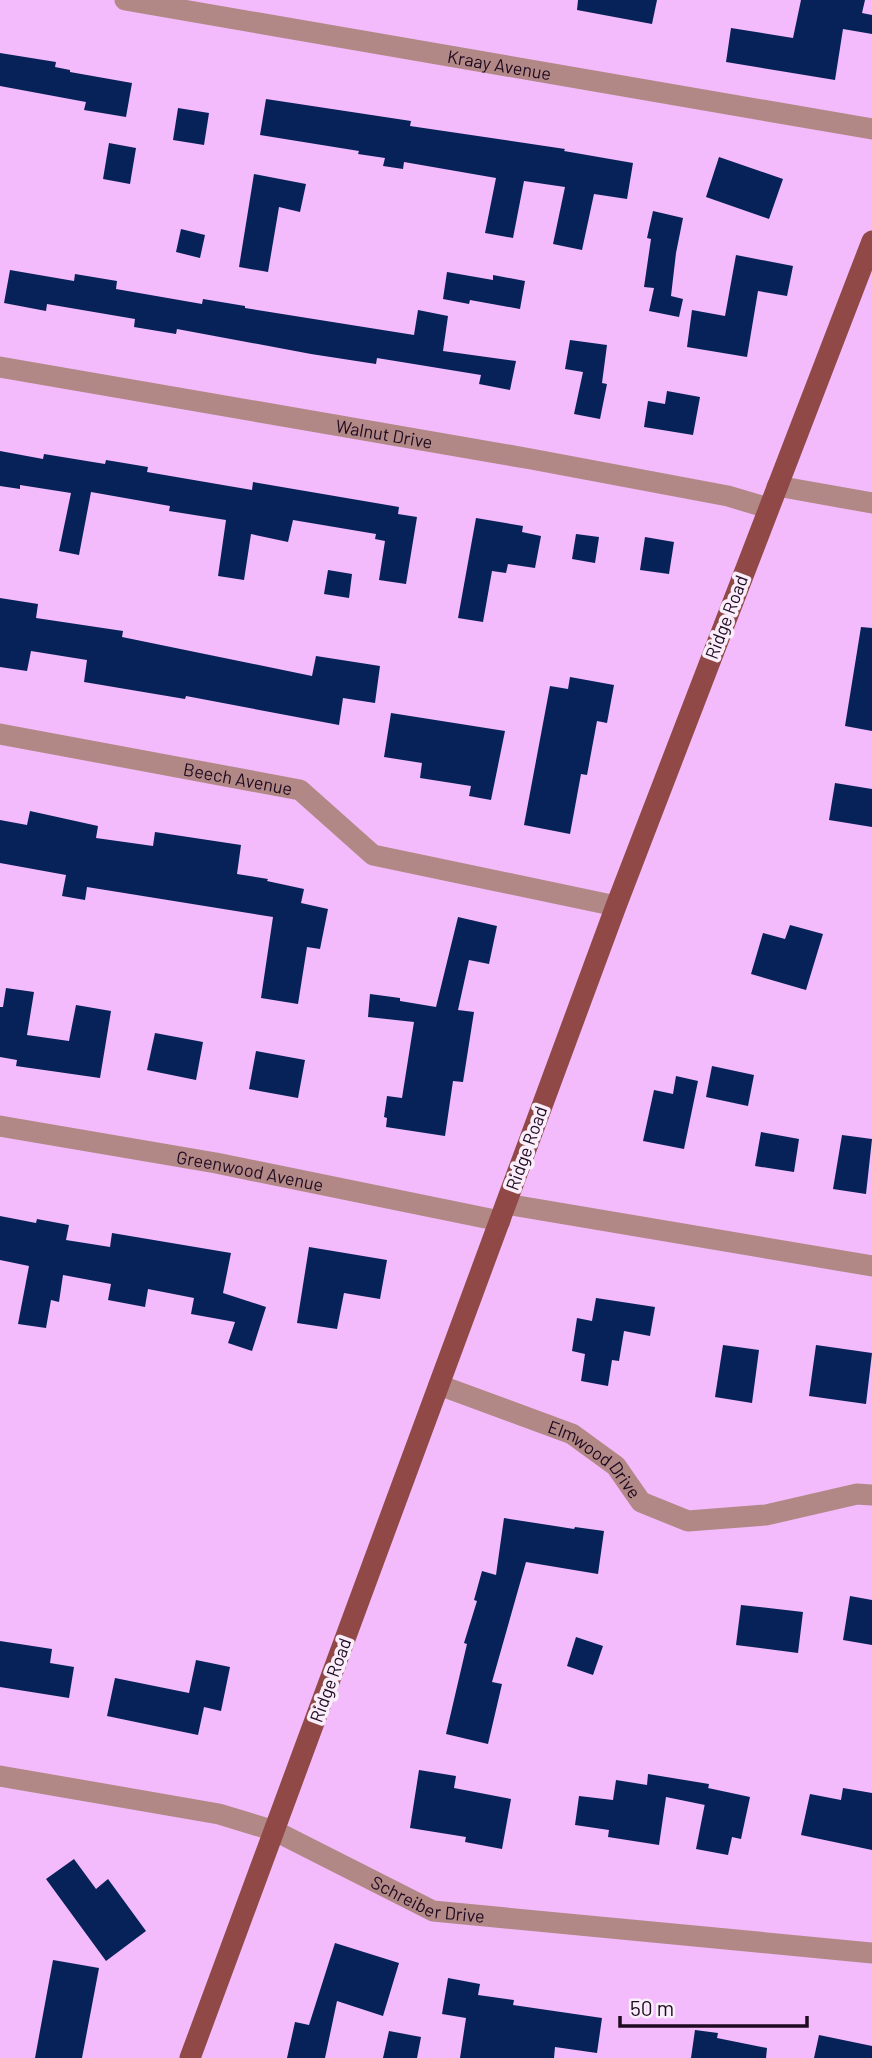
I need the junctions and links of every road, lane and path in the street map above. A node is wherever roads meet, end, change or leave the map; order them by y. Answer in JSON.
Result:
{"nodes":[{"id":1,"x":125,"y":0,"type":"edge"},
{"id":2,"x":872,"y":129,"type":"edge"},
{"id":3,"x":872,"y":241,"type":"edge"},
{"id":4,"x":0,"y":367,"type":"edge"},
{"id":5,"x":777,"y":486,"type":"junction"},
{"id":6,"x":872,"y":503,"type":"edge"},
{"id":7,"x":768,"y":508,"type":"junction"},
{"id":8,"x":0,"y":734,"type":"edge"},
{"id":9,"x":616,"y":906,"type":"junction"},
{"id":10,"x":0,"y":1126,"type":"edge"},
{"id":11,"x":503,"y":1212,"type":"junction"},
{"id":12,"x":872,"y":1266,"type":"edge"},
{"id":13,"x":439,"y":1385,"type":"junction"},
{"id":14,"x":872,"y":1495,"type":"edge"},
{"id":15,"x":0,"y":1776,"type":"edge"},
{"id":16,"x":275,"y":1831,"type":"junction"},
{"id":17,"x":872,"y":1953,"type":"edge"},
{"id":18,"x":190,"y":2058,"type":"edge"}],
"edges":[{"from":1,"to":2,"type":"street","name":"Kraay Avenue"},
{"from":3,"to":5,"type":"main road","name":"Ridge Road"},
{"from":4,"to":7,"type":"street","name":"Walnut Drive"},
{"from":5,"to":6,"type":"street"},
{"from":5,"to":7,"type":"main road","name":"Ridge Road"},
{"from":7,"to":9,"type":"main road","name":"Ridge Road"},
{"from":8,"to":9,"type":"street","name":"Beech Avenue"},
{"from":9,"to":11,"type":"main road","name":"Ridge Road"},
{"from":10,"to":11,"type":"street","name":"Greenwood Avenue"},
{"from":11,"to":12,"type":"street","name":"Greenwood Avenue"},
{"from":11,"to":13,"type":"main road","name":"Ridge Road"},
{"from":13,"to":14,"type":"street","name":"Elmwood Drive"},
{"from":13,"to":16,"type":"main road","name":"Ridge Road"},
{"from":15,"to":16,"type":"street","name":"Schreiber Drive"},
{"from":16,"to":17,"type":"street","name":"Schreiber Drive"},
{"from":16,"to":18,"type":"main road","name":"Ridge Road"}]}
